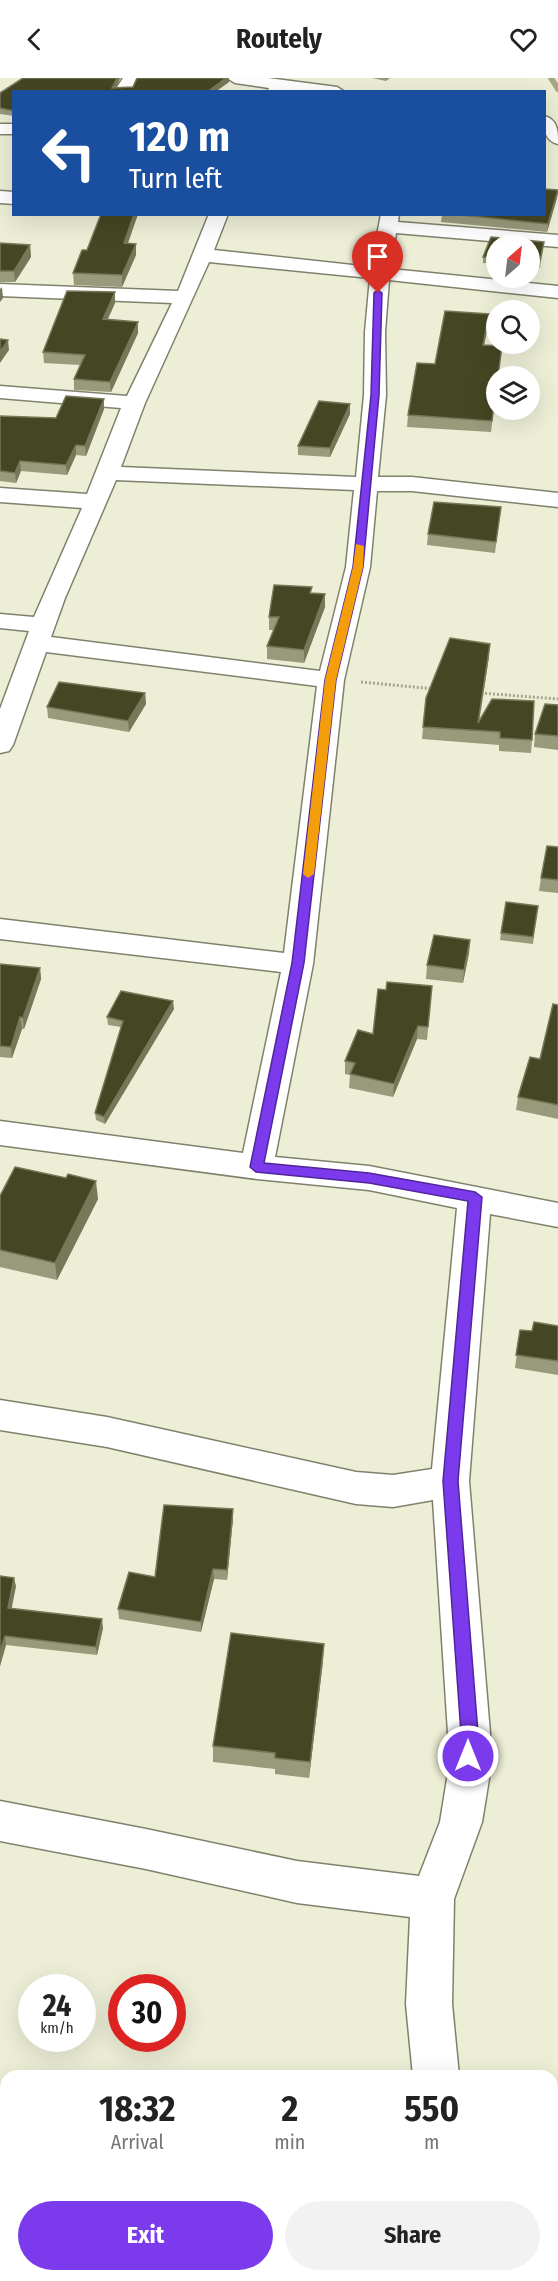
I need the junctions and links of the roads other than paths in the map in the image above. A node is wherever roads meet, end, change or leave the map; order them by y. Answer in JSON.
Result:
{"nodes":[{"id":1,"x":235,"y":78,"type":"edge"},
{"id":2,"x":277,"y":88,"type":"edge"},
{"id":3,"x":307,"y":90,"type":"edge"},
{"id":4,"x":547,"y":110,"type":"edge"},
{"id":5,"x":558,"y":139,"type":"edge"},
{"id":6,"x":218,"y":216,"type":"edge"},
{"id":7,"x":389,"y":221,"type":"edge"},
{"id":8,"x":558,"y":241,"type":"edge"},
{"id":9,"x":202,"y":255,"type":"junction"},
{"id":10,"x":380,"y":273,"type":"junction"},
{"id":11,"x":0,"y":290,"type":"edge"},
{"id":12,"x":558,"y":292,"type":"edge"},
{"id":13,"x":185,"y":297,"type":"junction"},
{"id":14,"x":0,"y":392,"type":"edge"},
{"id":15,"x":134,"y":403,"type":"junction"},
{"id":16,"x":107,"y":473,"type":"junction"},
{"id":17,"x":365,"y":483,"type":"junction"},
{"id":18,"x":0,"y":495,"type":"edge"},
{"id":19,"x":558,"y":500,"type":"edge"},
{"id":20,"x":96,"y":502,"type":"junction"},
{"id":21,"x":0,"y":621,"type":"edge"},
{"id":22,"x":40,"y":634,"type":"junction"},
{"id":23,"x":331,"y":680,"type":"junction"},
{"id":24,"x":0,"y":744,"type":"edge"},
{"id":25,"x":0,"y":929,"type":"edge"},
{"id":26,"x":298,"y":963,"type":"junction"},
{"id":27,"x":0,"y":1133,"type":"edge"},
{"id":28,"x":256,"y":1167,"type":"junction"},
{"id":29,"x":475,"y":1197,"type":"junction"},
{"id":30,"x":558,"y":1215,"type":"edge"},
{"id":31,"x":0,"y":1415,"type":"edge"},
{"id":32,"x":450,"y":1481,"type":"junction"},
{"id":33,"x":0,"y":1821,"type":"edge"},
{"id":34,"x":432,"y":1899,"type":"junction"},
{"id":35,"x":435,"y":2070,"type":"edge"}],
"edges":[{"from":1,"to":2,"type":"street"},
{"from":2,"to":3,"type":"street"},
{"from":4,"to":5,"type":"street"},
{"from":6,"to":9,"type":"street"},
{"from":7,"to":8,"type":"street"},
{"from":7,"to":10,"type":"street"},
{"from":9,"to":10,"type":"street"},
{"from":9,"to":13,"type":"street"},
{"from":10,"to":12,"type":"street"},
{"from":10,"to":17,"type":"street"},
{"from":11,"to":13,"type":"street"},
{"from":13,"to":15,"type":"street"},
{"from":14,"to":15,"type":"street"},
{"from":15,"to":16,"type":"street"},
{"from":16,"to":17,"type":"street"},
{"from":16,"to":20,"type":"street"},
{"from":17,"to":19,"type":"street"},
{"from":17,"to":23,"type":"street"},
{"from":18,"to":20,"type":"street"},
{"from":20,"to":22,"type":"street"},
{"from":21,"to":22,"type":"street"},
{"from":22,"to":23,"type":"street"},
{"from":22,"to":24,"type":"street"},
{"from":23,"to":26,"type":"street"},
{"from":25,"to":26,"type":"street"},
{"from":26,"to":28,"type":"street"},
{"from":27,"to":28,"type":"street"},
{"from":28,"to":29,"type":"street"},
{"from":29,"to":30,"type":"street"},
{"from":29,"to":32,"type":"street"},
{"from":31,"to":32,"type":"street"},
{"from":32,"to":34,"type":"street"},
{"from":33,"to":34,"type":"street"},
{"from":34,"to":35,"type":"street"}]}
